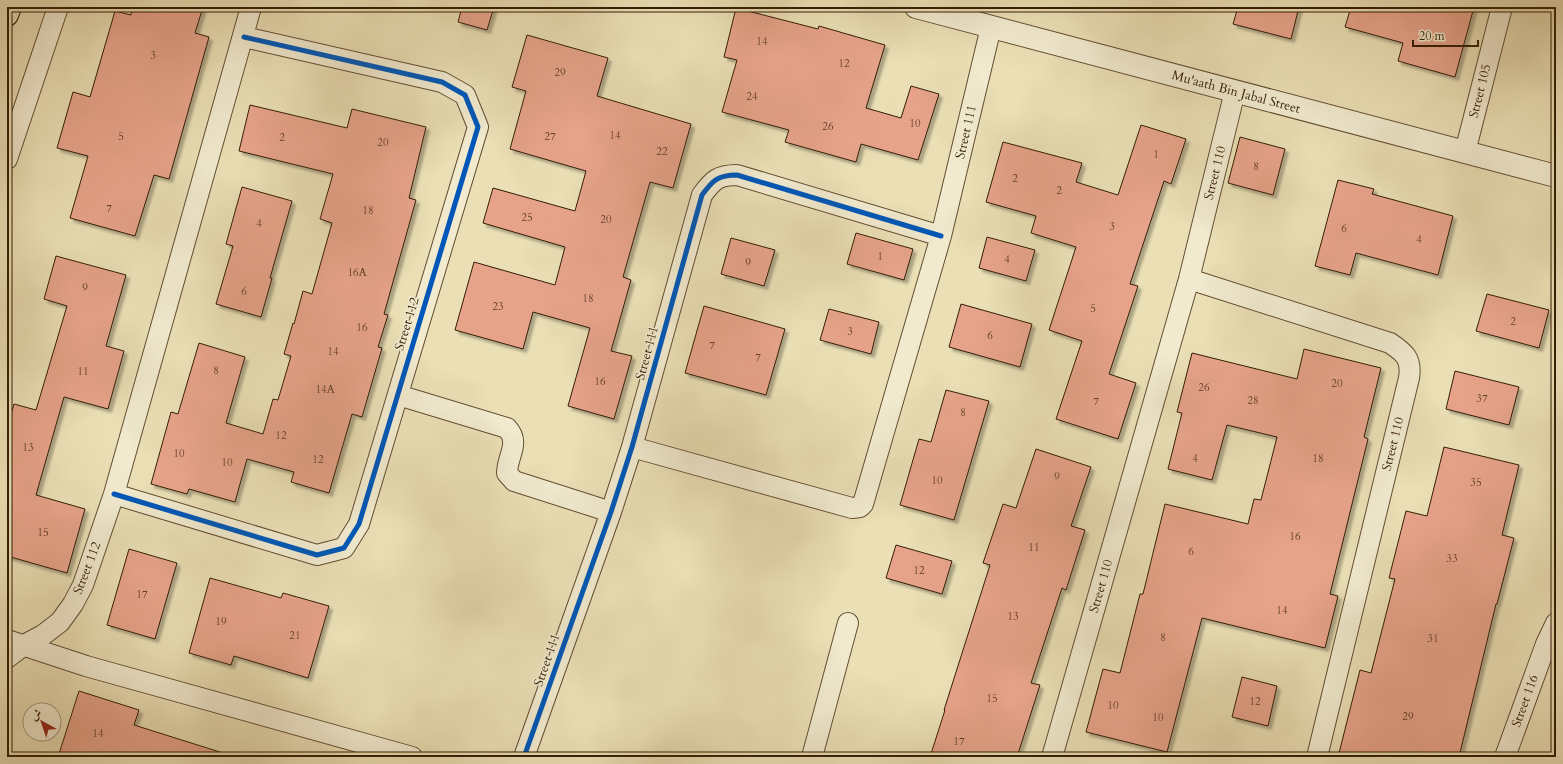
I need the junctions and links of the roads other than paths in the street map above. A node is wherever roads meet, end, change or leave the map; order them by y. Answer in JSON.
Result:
{"nodes":[{"id":1,"x":10,"y":7,"type":"edge"},
{"id":2,"x":58,"y":7,"type":"edge"},
{"id":3,"x":251,"y":7,"type":"edge"},
{"id":4,"x":916,"y":7,"type":"edge"},
{"id":5,"x":1502,"y":7,"type":"edge"},
{"id":6,"x":7,"y":15,"type":"edge"},
{"id":7,"x":991,"y":27,"type":"junction"},
{"id":8,"x":244,"y":38,"type":"junction"},
{"id":9,"x":1235,"y":91,"type":"junction"},
{"id":10,"x":1465,"y":152,"type":"junction"},
{"id":11,"x":7,"y":159,"type":"edge"},
{"id":12,"x":1556,"y":176,"type":"edge"},
{"id":13,"x":941,"y":236,"type":"junction"},
{"id":14,"x":1189,"y":279,"type":"junction"},
{"id":15,"x":398,"y":395,"type":"junction"},
{"id":16,"x":632,"y":447,"type":"junction"},
{"id":17,"x":114,"y":494,"type":"junction"},
{"id":18,"x":611,"y":512,"type":"junction"},
{"id":19,"x":848,"y":623,"type":"dead end"},
{"id":20,"x":1556,"y":623,"type":"edge"},
{"id":21,"x":16,"y":643,"type":"edge"},
{"id":22,"x":7,"y":658,"type":"edge"},
{"id":23,"x":383,"y":753,"type":"edge"},
{"id":24,"x":1055,"y":756,"type":"edge"},
{"id":25,"x":412,"y":757,"type":"edge"},
{"id":26,"x":524,"y":757,"type":"edge"},
{"id":27,"x":812,"y":757,"type":"edge"},
{"id":28,"x":1316,"y":757,"type":"edge"},
{"id":29,"x":1505,"y":757,"type":"edge"}],
"edges":[{"from":1,"to":6,"type":"highway"},
{"from":2,"to":11,"type":"street"},
{"from":3,"to":8,"type":"street","name":"Street 112"},
{"from":4,"to":7,"type":"street","name":"Mu'aath Bin Jabal Street"},
{"from":5,"to":10,"type":"street","name":"Street 105"},
{"from":7,"to":9,"type":"street","name":"Mu'aath Bin Jabal Street"},
{"from":7,"to":13,"type":"street","name":"Street 111"},
{"from":8,"to":15,"type":"street","name":"Street 112"},
{"from":8,"to":17,"type":"street","name":"Street 112"},
{"from":9,"to":10,"type":"street","name":"Mu'aath Bin Jabal Street"},
{"from":9,"to":14,"type":"street","name":"Street 110"},
{"from":10,"to":12,"type":"street","name":"Mu'aath Bin Jabal Street"},
{"from":13,"to":16,"type":"street","name":"Street 111"},
{"from":13,"to":16,"type":"street","name":"Street 111"},
{"from":14,"to":24,"type":"street","name":"Street 110"},
{"from":14,"to":28,"type":"street","name":"Street 110"},
{"from":15,"to":17,"type":"street","name":"Street 112"},
{"from":15,"to":18,"type":"street"},
{"from":16,"to":18,"type":"street","name":"Street 111"},
{"from":17,"to":21,"type":"street","name":"Street 112"},
{"from":18,"to":26,"type":"street","name":"Street 111"},
{"from":19,"to":27,"type":"street"},
{"from":20,"to":29,"type":"street","name":"Street 116"},
{"from":21,"to":22,"type":"street","name":"Street 112"},
{"from":21,"to":23,"type":"street"},
{"from":23,"to":25,"type":"street"}]}
